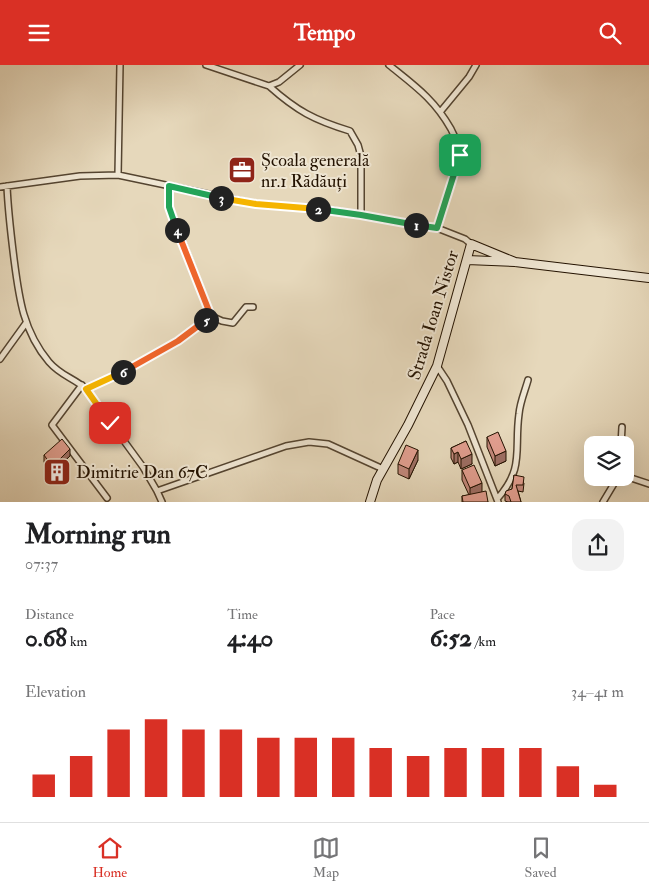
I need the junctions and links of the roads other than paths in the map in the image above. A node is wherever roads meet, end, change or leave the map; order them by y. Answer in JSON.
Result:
{"nodes":[{"id":1,"x":120,"y":65,"type":"edge"},
{"id":2,"x":206,"y":65,"type":"edge"},
{"id":3,"x":300,"y":65,"type":"edge"},
{"id":4,"x":388,"y":65,"type":"edge"},
{"id":5,"x":476,"y":65,"type":"edge"},
{"id":6,"x":269,"y":86,"type":"junction"},
{"id":7,"x":441,"y":111,"type":"junction"},
{"id":8,"x":118,"y":175,"type":"junction"},
{"id":9,"x":7,"y":186,"type":"junction"},
{"id":10,"x":169,"y":186,"type":"junction"},
{"id":11,"x":0,"y":187,"type":"edge"},
{"id":12,"x":361,"y":215,"type":"junction"},
{"id":13,"x":437,"y":228,"type":"junction"},
{"id":14,"x":471,"y":244,"type":"junction"},
{"id":15,"x":467,"y":261,"type":"junction"},
{"id":16,"x":514,"y":262,"type":"junction"},
{"id":17,"x":649,"y":279,"type":"edge"},
{"id":18,"x":253,"y":307,"type":"dead end"},
{"id":19,"x":211,"y":316,"type":"junction"},
{"id":20,"x":26,"y":323,"type":"junction"},
{"id":21,"x":0,"y":359,"type":"edge"},
{"id":22,"x":437,"y":366,"type":"junction"},
{"id":23,"x":528,"y":380,"type":"dead end"},
{"id":24,"x":84,"y":387,"type":"junction"},
{"id":25,"x":622,"y":427,"type":"dead end"},
{"id":26,"x":622,"y":436,"type":"edge"},
{"id":27,"x":383,"y":469,"type":"junction"},
{"id":28,"x":634,"y":479,"type":"edge"},
{"id":29,"x":649,"y":484,"type":"edge"},
{"id":30,"x":613,"y":486,"type":"edge"},
{"id":31,"x":158,"y":491,"type":"junction"},
{"id":32,"x":107,"y":499,"type":"dead end"},
{"id":33,"x":498,"y":501,"type":"edge"},
{"id":34,"x":162,"y":502,"type":"edge"},
{"id":35,"x":370,"y":502,"type":"edge"},
{"id":36,"x":603,"y":502,"type":"edge"}],
"edges":[{"from":1,"to":8,"type":"street"},
{"from":2,"to":6,"type":"street"},
{"from":3,"to":6,"type":"street"},
{"from":4,"to":7,"type":"street"},
{"from":5,"to":7,"type":"street"},
{"from":6,"to":12,"type":"street"},
{"from":7,"to":13,"type":"street"},
{"from":8,"to":9,"type":"street"},
{"from":8,"to":10,"type":"street"},
{"from":9,"to":11,"type":"street"},
{"from":9,"to":20,"type":"street"},
{"from":10,"to":12,"type":"street"},
{"from":10,"to":19,"type":"street"},
{"from":12,"to":13,"type":"street"},
{"from":13,"to":14,"type":"street"},
{"from":14,"to":15,"type":"street","name":"Strada Ioan Nistor"},
{"from":14,"to":16,"type":"street"},
{"from":15,"to":16,"type":"street"},
{"from":15,"to":22,"type":"street","name":"Strada Ioan Nistor"},
{"from":16,"to":17,"type":"street"},
{"from":18,"to":19,"type":"street"},
{"from":19,"to":24,"type":"street"},
{"from":20,"to":21,"type":"street"},
{"from":20,"to":24,"type":"street"},
{"from":22,"to":27,"type":"street","name":"Strada Ioan Nistor"},
{"from":22,"to":33,"type":"street"},
{"from":23,"to":33,"type":"street"},
{"from":24,"to":31,"type":"street"},
{"from":24,"to":32,"type":"street"},
{"from":25,"to":26,"type":"street"},
{"from":27,"to":31,"type":"street"},
{"from":27,"to":35,"type":"street","name":"Strada Ioan Nistor"},
{"from":28,"to":29,"type":"street"},
{"from":30,"to":36,"type":"street"},
{"from":31,"to":34,"type":"street"}]}
